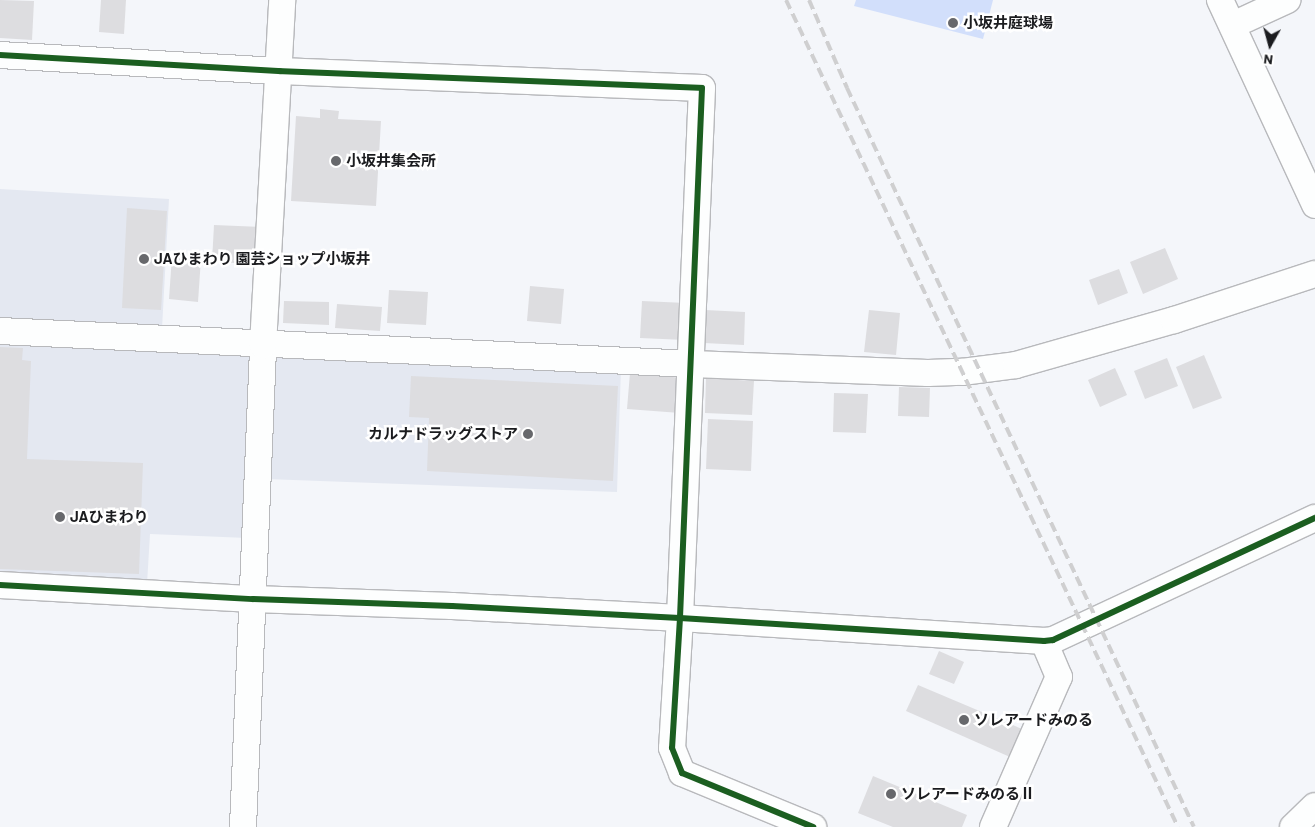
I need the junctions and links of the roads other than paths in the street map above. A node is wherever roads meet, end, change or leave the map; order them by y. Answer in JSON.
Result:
{"nodes":[{"id":1,"x":282,"y":0,"type":"edge"},
{"id":2,"x":1220,"y":0,"type":"edge"},
{"id":3,"x":1288,"y":0,"type":"edge"},
{"id":4,"x":1233,"y":25,"type":"junction"},
{"id":5,"x":0,"y":55,"type":"edge"},
{"id":6,"x":280,"y":72,"type":"junction"},
{"id":7,"x":1315,"y":205,"type":"edge"},
{"id":8,"x":1315,"y":274,"type":"edge"},
{"id":9,"x":0,"y":331,"type":"edge"},
{"id":10,"x":263,"y":344,"type":"junction"},
{"id":11,"x":692,"y":364,"type":"junction"},
{"id":12,"x":1315,"y":518,"type":"edge"},
{"id":13,"x":0,"y":584,"type":"edge"},
{"id":14,"x":253,"y":599,"type":"junction"},
{"id":15,"x":680,"y":618,"type":"junction"},
{"id":16,"x":1044,"y":641,"type":"junction"},
{"id":17,"x":1315,"y":806,"type":"edge"},
{"id":18,"x":243,"y":827,"type":"edge"},
{"id":19,"x":813,"y":827,"type":"edge"},
{"id":20,"x":993,"y":827,"type":"edge"},
{"id":21,"x":1293,"y":827,"type":"edge"}],
"edges":[{"from":1,"to":6,"type":"street"},
{"from":2,"to":4,"type":"street"},
{"from":3,"to":4,"type":"street"},
{"from":4,"to":7,"type":"street"},
{"from":5,"to":6,"type":"street"},
{"from":6,"to":10,"type":"street"},
{"from":6,"to":11,"type":"street"},
{"from":8,"to":11,"type":"street"},
{"from":9,"to":10,"type":"street"},
{"from":10,"to":11,"type":"street"},
{"from":10,"to":14,"type":"street"},
{"from":11,"to":15,"type":"street"},
{"from":12,"to":16,"type":"street"},
{"from":13,"to":14,"type":"street"},
{"from":14,"to":15,"type":"street"},
{"from":14,"to":18,"type":"street"},
{"from":15,"to":16,"type":"street"},
{"from":15,"to":19,"type":"street"},
{"from":16,"to":20,"type":"street"},
{"from":17,"to":21,"type":"street"}]}
